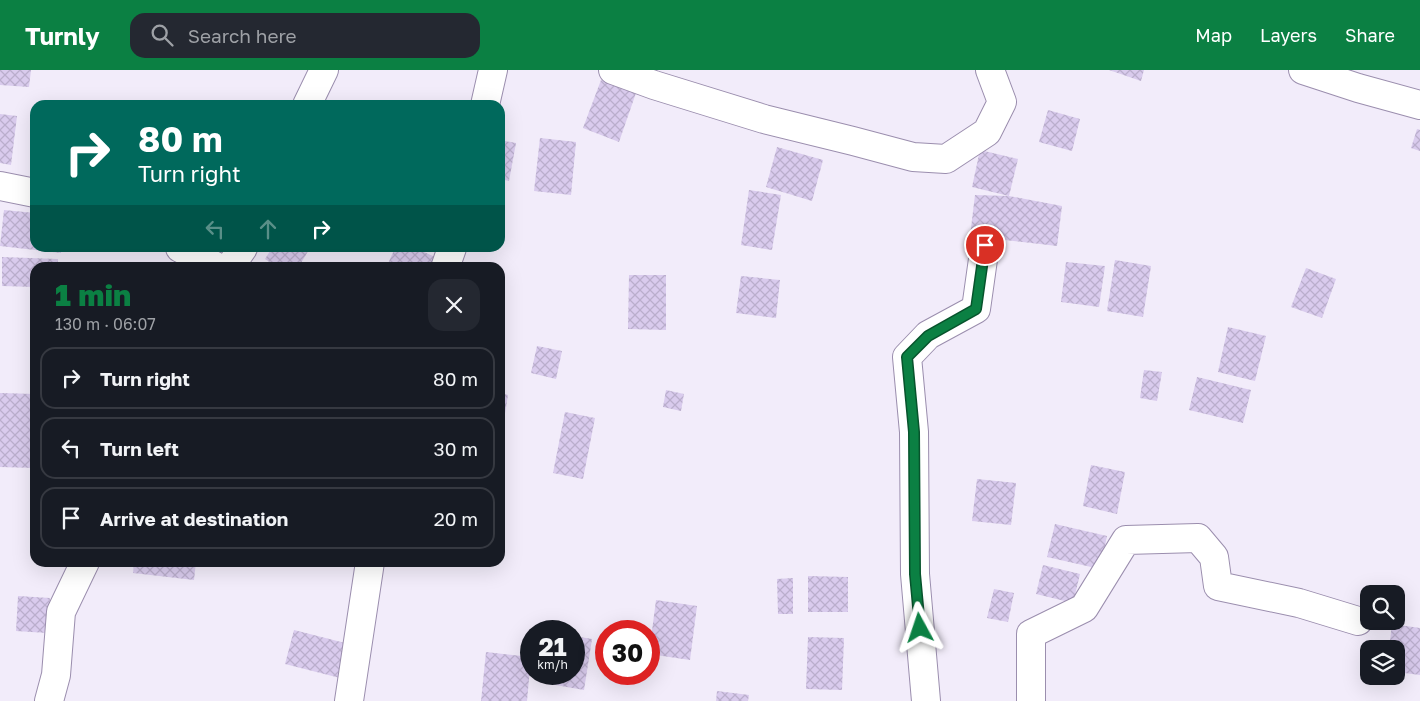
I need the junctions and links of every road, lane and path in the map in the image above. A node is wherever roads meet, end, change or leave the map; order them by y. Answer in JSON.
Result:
{"nodes":[{"id":1,"x":324,"y":70,"type":"edge"},
{"id":2,"x":494,"y":70,"type":"edge"},
{"id":3,"x":613,"y":70,"type":"edge"},
{"id":4,"x":990,"y":70,"type":"edge"},
{"id":5,"x":1303,"y":70,"type":"edge"},
{"id":6,"x":309,"y":100,"type":"edge"},
{"id":7,"x":487,"y":100,"type":"edge"},
{"id":8,"x":1420,"y":105,"type":"edge"},
{"id":9,"x":0,"y":186,"type":"edge"},
{"id":10,"x":30,"y":192,"type":"edge"},
{"id":11,"x":985,"y":245,"type":"dead end"},
{"id":12,"x":188,"y":252,"type":"edge"},
{"id":13,"x":207,"y":262,"type":"edge"},
{"id":14,"x":83,"y":567,"type":"edge"},
{"id":15,"x":369,"y":567,"type":"edge"},
{"id":16,"x":1358,"y":621,"type":"dead end"},
{"id":17,"x":49,"y":701,"type":"edge"},
{"id":18,"x":349,"y":701,"type":"edge"},
{"id":19,"x":926,"y":701,"type":"edge"},
{"id":20,"x":1031,"y":701,"type":"edge"}],
"edges":[{"from":1,"to":6,"type":"street"},
{"from":2,"to":7,"type":"street"},
{"from":3,"to":4,"type":"street"},
{"from":5,"to":8,"type":"street"},
{"from":9,"to":10,"type":"street"},
{"from":11,"to":19,"type":"street"},
{"from":12,"to":13,"type":"street"},
{"from":14,"to":17,"type":"street"},
{"from":15,"to":18,"type":"street"},
{"from":16,"to":20,"type":"street"}]}
